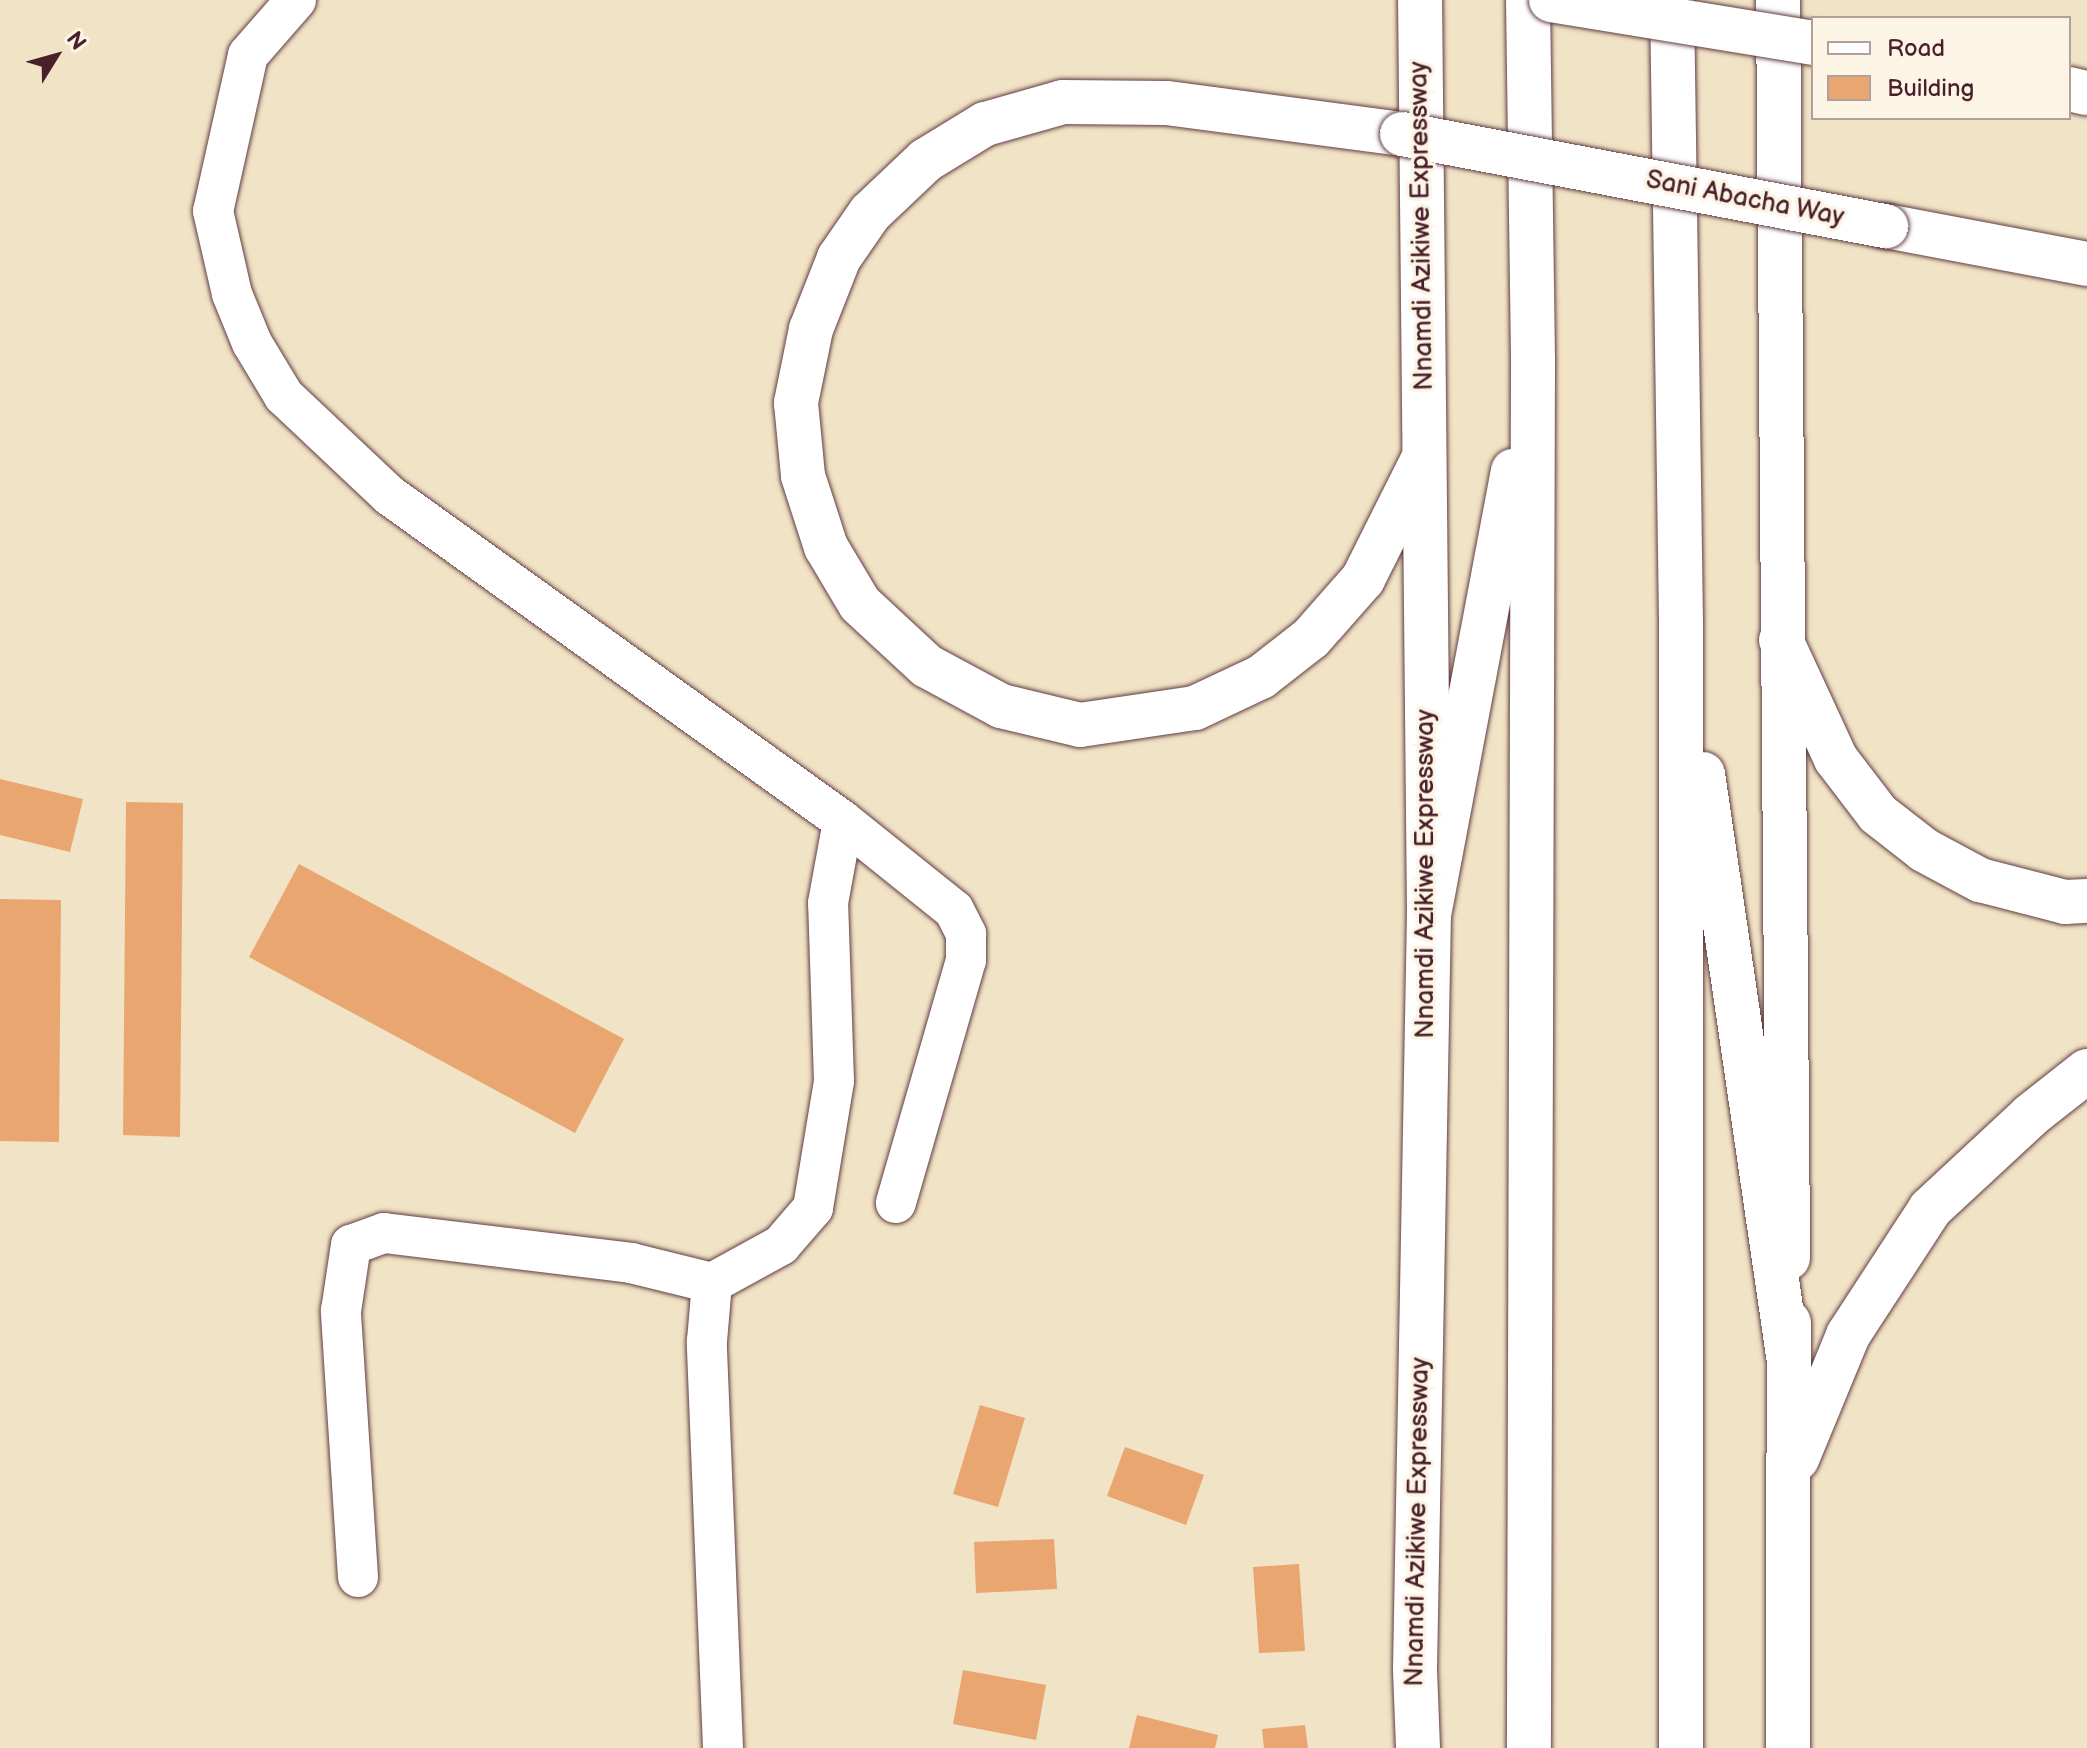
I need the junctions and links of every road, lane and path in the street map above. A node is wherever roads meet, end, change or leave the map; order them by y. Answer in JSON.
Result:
{"nodes":[{"id":1,"x":296,"y":0,"type":"edge"},
{"id":2,"x":1420,"y":0,"type":"edge"},
{"id":3,"x":1528,"y":0,"type":"edge"},
{"id":4,"x":1551,"y":0,"type":"edge"},
{"id":5,"x":1672,"y":0,"type":"edge"},
{"id":6,"x":1778,"y":0,"type":"edge"},
{"id":7,"x":1811,"y":43,"type":"edge"},
{"id":8,"x":2087,"y":264,"type":"edge"},
{"id":9,"x":1533,"y":363,"type":"junction"},
{"id":10,"x":1424,"y":457,"type":"junction"},
{"id":11,"x":1681,"y":624,"type":"junction"},
{"id":12,"x":1781,"y":640,"type":"junction"},
{"id":13,"x":843,"y":821,"type":"junction"},
{"id":14,"x":2087,"y":901,"type":"edge"},
{"id":15,"x":1429,"y":915,"type":"junction"},
{"id":16,"x":2087,"y":1071,"type":"edge"},
{"id":17,"x":896,"y":1203,"type":"dead end"},
{"id":18,"x":712,"y":1283,"type":"junction"},
{"id":19,"x":1789,"y":1362,"type":"junction"},
{"id":20,"x":1788,"y":1480,"type":"junction"},
{"id":21,"x":358,"y":1577,"type":"dead end"},
{"id":22,"x":723,"y":1748,"type":"edge"},
{"id":23,"x":1418,"y":1748,"type":"edge"},
{"id":24,"x":1529,"y":1748,"type":"edge"},
{"id":25,"x":1681,"y":1748,"type":"edge"},
{"id":26,"x":1788,"y":1748,"type":"edge"}],
"edges":[{"from":1,"to":13,"type":"street"},
{"from":2,"to":10,"type":"highway","name":"Nnamdi Azikiwe Expressway"},
{"from":3,"to":9,"type":"highway"},
{"from":4,"to":7,"type":"highway","bridge":true},
{"from":5,"to":11,"type":"highway"},
{"from":6,"to":12,"type":"highway"},
{"from":8,"to":10,"type":"highway","name":"Sani Abacha Way","bridge":true},
{"from":9,"to":15,"type":"highway"},
{"from":9,"to":24,"type":"highway"},
{"from":10,"to":15,"type":"highway","name":"Nnamdi Azikiwe Expressway"},
{"from":11,"to":19,"type":"highway"},
{"from":11,"to":25,"type":"highway"},
{"from":12,"to":14,"type":"highway"},
{"from":12,"to":19,"type":"highway"},
{"from":13,"to":17,"type":"street"},
{"from":13,"to":18,"type":"street"},
{"from":15,"to":23,"type":"highway","name":"Nnamdi Azikiwe Expressway"},
{"from":16,"to":20,"type":"highway"},
{"from":18,"to":21,"type":"street"},
{"from":18,"to":22,"type":"street"},
{"from":19,"to":20,"type":"highway"},
{"from":20,"to":26,"type":"highway"}]}
